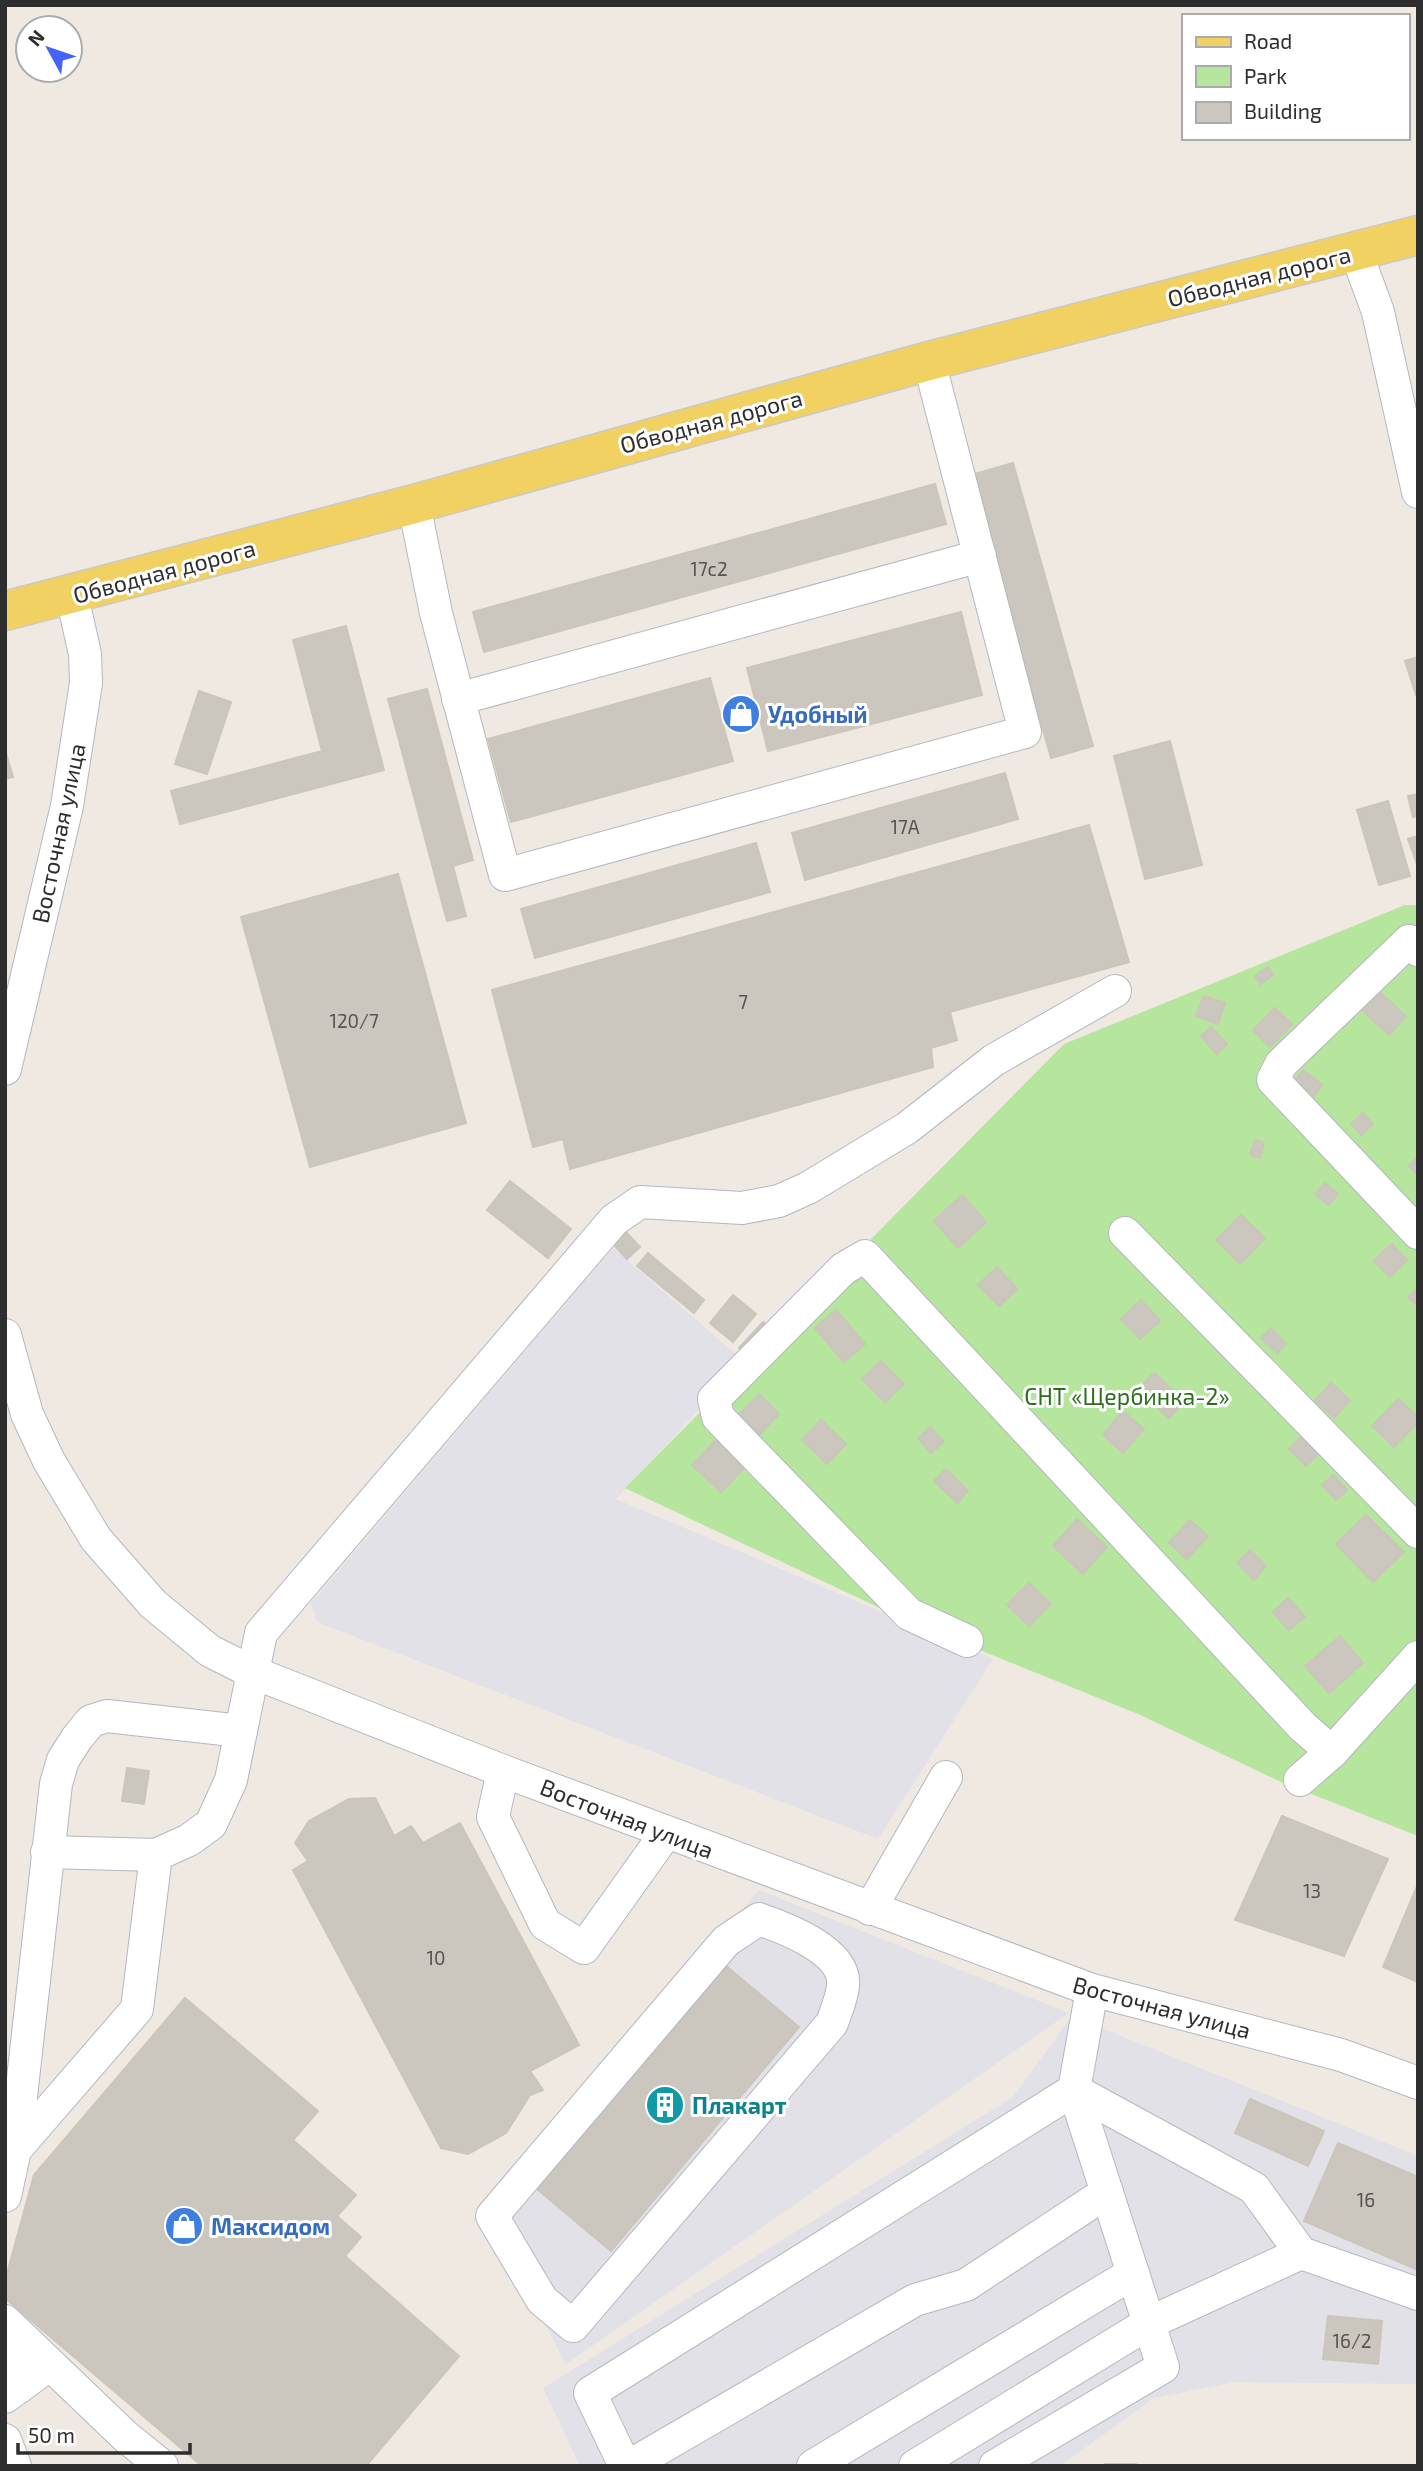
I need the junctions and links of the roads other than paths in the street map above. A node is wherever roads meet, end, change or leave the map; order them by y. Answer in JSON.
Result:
{"nodes":[{"id":1,"x":1418,"y":235,"type":"edge"},
{"id":2,"x":1356,"y":252,"type":"junction"},
{"id":3,"x":929,"y":361,"type":"junction"},
{"id":4,"x":1418,"y":492,"type":"edge"},
{"id":5,"x":414,"y":504,"type":"junction"},
{"id":6,"x":980,"y":556,"type":"junction"},
{"id":7,"x":72,"y":596,"type":"junction"},
{"id":8,"x":5,"y":611,"type":"edge"},
{"id":9,"x":458,"y":699,"type":"junction"},
{"id":10,"x":1418,"y":950,"type":"edge"},
{"id":11,"x":1115,"y":991,"type":"dead end"},
{"id":12,"x":5,"y":1069,"type":"edge"},
{"id":13,"x":1125,"y":1233,"type":"dead end"},
{"id":14,"x":1418,"y":1233,"type":"edge"},
{"id":15,"x":5,"y":1335,"type":"edge"},
{"id":16,"x":1418,"y":1532,"type":"edge"},
{"id":17,"x":967,"y":1641,"type":"dead end"},
{"id":18,"x":1418,"y":1657,"type":"edge"},
{"id":19,"x":252,"y":1672,"type":"junction"},
{"id":20,"x":241,"y":1731,"type":"junction"},
{"id":21,"x":1332,"y":1752,"type":"junction"},
{"id":22,"x":503,"y":1771,"type":"junction"},
{"id":23,"x":946,"y":1777,"type":"dead end"},
{"id":24,"x":1300,"y":1780,"type":"dead end"},
{"id":25,"x":666,"y":1833,"type":"junction"},
{"id":26,"x":47,"y":1852,"type":"junction"},
{"id":27,"x":156,"y":1855,"type":"junction"},
{"id":28,"x":832,"y":1894,"type":"junction"},
{"id":29,"x":870,"y":1909,"type":"junction"},
{"id":30,"x":814,"y":1944,"type":"junction"},
{"id":31,"x":1092,"y":1990,"type":"junction"},
{"id":32,"x":1418,"y":2083,"type":"edge"},
{"id":33,"x":1074,"y":2090,"type":"junction"},
{"id":34,"x":15,"y":2150,"type":"junction"},
{"id":35,"x":1107,"y":2192,"type":"junction"},
{"id":36,"x":5,"y":2196,"type":"edge"},
{"id":37,"x":1301,"y":2253,"type":"junction"},
{"id":38,"x":1133,"y":2273,"type":"junction"},
{"id":39,"x":1418,"y":2294,"type":"edge"},
{"id":40,"x":5,"y":2321,"type":"edge"},
{"id":41,"x":1149,"y":2323,"type":"junction"},
{"id":42,"x":5,"y":2353,"type":"edge"},
{"id":43,"x":49,"y":2365,"type":"junction"},
{"id":44,"x":12,"y":2392,"type":"edge"},
{"id":45,"x":5,"y":2440,"type":"edge"},
{"id":46,"x":15,"y":2466,"type":"edge"},
{"id":47,"x":162,"y":2466,"type":"edge"},
{"id":48,"x":627,"y":2466,"type":"edge"},
{"id":49,"x":813,"y":2466,"type":"edge"},
{"id":50,"x":915,"y":2466,"type":"edge"},
{"id":51,"x":995,"y":2466,"type":"edge"}],
"edges":[{"from":1,"to":2,"type":"main road","name":"Обводная дорога"},
{"from":2,"to":3,"type":"main road","name":"Обводная дорога"},
{"from":2,"to":4,"type":"street"},
{"from":3,"to":5,"type":"main road","name":"Обводная дорога"},
{"from":3,"to":6,"type":"street"},
{"from":5,"to":7,"type":"main road","name":"Обводная дорога"},
{"from":5,"to":9,"type":"street"},
{"from":6,"to":9,"type":"street"},
{"from":6,"to":9,"type":"street"},
{"from":7,"to":8,"type":"main road","name":"Обводная дорога"},
{"from":7,"to":12,"type":"street","name":"Восточная улица"},
{"from":10,"to":14,"type":"street"},
{"from":11,"to":19,"type":"street"},
{"from":13,"to":16,"type":"street"},
{"from":15,"to":19,"type":"street","name":"Восточная улица"},
{"from":17,"to":21,"type":"street"},
{"from":18,"to":21,"type":"street"},
{"from":19,"to":20,"type":"street"},
{"from":19,"to":22,"type":"street","name":"Восточная улица"},
{"from":20,"to":26,"type":"street"},
{"from":20,"to":27,"type":"street"},
{"from":21,"to":24,"type":"street"},
{"from":22,"to":25,"type":"street","name":"Восточная улица"},
{"from":22,"to":25,"type":"street"},
{"from":23,"to":29,"type":"street"},
{"from":25,"to":28,"type":"street","name":"Восточная улица"},
{"from":26,"to":27,"type":"street"},
{"from":26,"to":34,"type":"street"},
{"from":27,"to":34,"type":"street"},
{"from":28,"to":29,"type":"street","name":"Восточная улица"},
{"from":28,"to":30,"type":"street"},
{"from":29,"to":31,"type":"street","name":"Восточная улица"},
{"from":30,"to":30,"type":"street"},
{"from":31,"to":32,"type":"street","name":"Восточная улица"},
{"from":31,"to":33,"type":"street"},
{"from":33,"to":35,"type":"street"},
{"from":33,"to":37,"type":"street"},
{"from":33,"to":48,"type":"street"},
{"from":34,"to":36,"type":"street"},
{"from":35,"to":38,"type":"street"},
{"from":35,"to":48,"type":"street"},
{"from":37,"to":39,"type":"street"},
{"from":37,"to":41,"type":"street"},
{"from":38,"to":41,"type":"street"},
{"from":38,"to":49,"type":"street"},
{"from":40,"to":43,"type":"street"},
{"from":41,"to":50,"type":"street"},
{"from":41,"to":51,"type":"street"},
{"from":42,"to":44,"type":"street"},
{"from":43,"to":44,"type":"street"},
{"from":43,"to":47,"type":"street"},
{"from":45,"to":46,"type":"street"}]}
